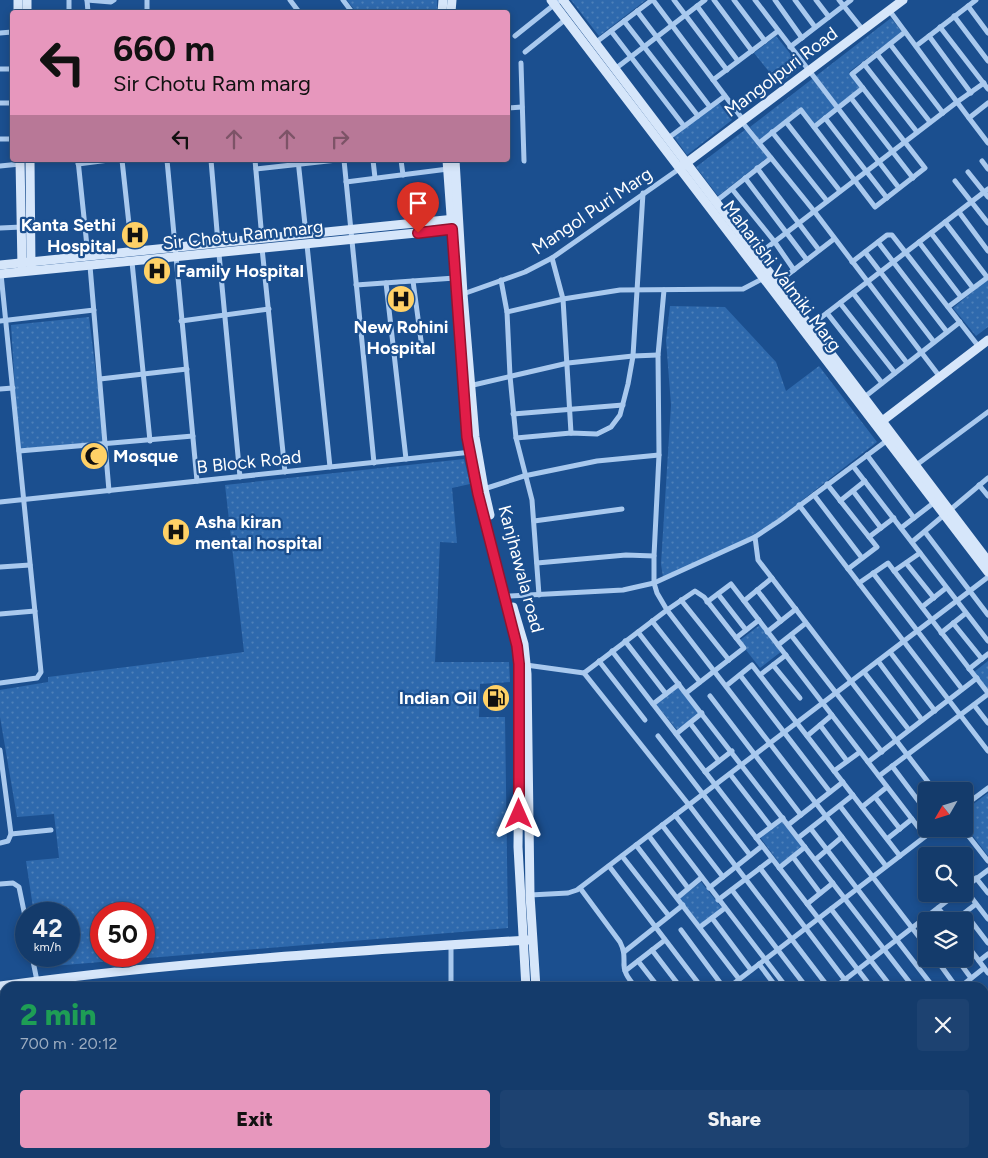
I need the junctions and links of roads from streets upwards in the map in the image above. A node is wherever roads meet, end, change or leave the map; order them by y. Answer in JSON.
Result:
{"nodes":[{"id":1,"x":87,"y":0,"type":"edge"},
{"id":2,"x":114,"y":0,"type":"edge"},
{"id":3,"x":652,"y":0,"type":"edge"},
{"id":4,"x":674,"y":0,"type":"edge"},
{"id":5,"x":705,"y":0,"type":"edge"},
{"id":6,"x":714,"y":0,"type":"edge"},
{"id":7,"x":734,"y":0,"type":"edge"},
{"id":8,"x":756,"y":0,"type":"edge"},
{"id":9,"x":775,"y":0,"type":"edge"},
{"id":10,"x":795,"y":0,"type":"edge"},
{"id":11,"x":816,"y":0,"type":"edge"},
{"id":12,"x":839,"y":0,"type":"edge"},
{"id":13,"x":851,"y":0,"type":"edge"},
{"id":14,"x":902,"y":0,"type":"edge"},
{"id":15,"x":976,"y":0,"type":"edge"},
{"id":16,"x":557,"y":1,"type":"edge"},
{"id":17,"x":697,"y":6,"type":"junction"},
{"id":18,"x":843,"y":6,"type":"junction"},
{"id":19,"x":968,"y":6,"type":"junction"},
{"id":20,"x":889,"y":10,"type":"junction"},
{"id":21,"x":637,"y":11,"type":"junction"},
{"id":22,"x":685,"y":15,"type":"junction"},
{"id":23,"x":954,"y":16,"type":"junction"},
{"id":24,"x":829,"y":17,"type":"junction"},
{"id":25,"x":566,"y":19,"type":"junction"},
{"id":26,"x":624,"y":21,"type":"junction"},
{"id":27,"x":672,"y":25,"type":"junction"},
{"id":28,"x":815,"y":27,"type":"junction"},
{"id":29,"x":940,"y":28,"type":"junction"},
{"id":30,"x":579,"y":29,"type":"junction"},
{"id":31,"x":862,"y":30,"type":"junction"},
{"id":32,"x":611,"y":31,"type":"junction"},
{"id":33,"x":778,"y":31,"type":"junction"},
{"id":34,"x":905,"y":32,"type":"junction"},
{"id":35,"x":988,"y":33,"type":"edge"},
{"id":36,"x":514,"y":36,"type":"dead end"},
{"id":37,"x":657,"y":36,"type":"junction"},
{"id":38,"x":929,"y":36,"type":"junction"},
{"id":39,"x":802,"y":38,"type":"junction"},
{"id":40,"x":765,"y":41,"type":"junction"},
{"id":41,"x":595,"y":43,"type":"junction"},
{"id":42,"x":890,"y":44,"type":"junction"},
{"id":43,"x":644,"y":46,"type":"junction"},
{"id":44,"x":916,"y":46,"type":"junction"},
{"id":45,"x":790,"y":47,"type":"junction"},
{"id":46,"x":752,"y":51,"type":"junction"},
{"id":47,"x":525,"y":52,"type":"dead end"},
{"id":48,"x":877,"y":54,"type":"junction"},
{"id":49,"x":631,"y":56,"type":"junction"},
{"id":50,"x":738,"y":61,"type":"junction"},
{"id":51,"x":988,"y":61,"type":"edge"},
{"id":52,"x":521,"y":63,"type":"dead end"},
{"id":53,"x":864,"y":64,"type":"junction"},
{"id":54,"x":727,"y":70,"type":"junction"},
{"id":55,"x":612,"y":71,"type":"junction"},
{"id":56,"x":809,"y":71,"type":"junction"},
{"id":57,"x":713,"y":80,"type":"junction"},
{"id":58,"x":984,"y":83,"type":"junction"},
{"id":59,"x":863,"y":88,"type":"junction"},
{"id":60,"x":988,"y":89,"type":"edge"},
{"id":61,"x":971,"y":93,"type":"junction"},
{"id":62,"x":725,"y":96,"type":"junction"},
{"id":63,"x":850,"y":98,"type":"junction"},
{"id":64,"x":957,"y":102,"type":"junction"},
{"id":65,"x":988,"y":103,"type":"edge"},
{"id":66,"x":522,"y":107,"type":"junction"},
{"id":67,"x":710,"y":107,"type":"junction"},
{"id":68,"x":510,"y":108,"type":"edge"},
{"id":69,"x":838,"y":108,"type":"junction"},
{"id":70,"x":943,"y":113,"type":"junction"},
{"id":71,"x":698,"y":116,"type":"junction"},
{"id":72,"x":825,"y":118,"type":"junction"},
{"id":73,"x":969,"y":118,"type":"junction"},
{"id":74,"x":743,"y":122,"type":"junction"},
{"id":75,"x":786,"y":122,"type":"junction"},
{"id":76,"x":930,"y":122,"type":"junction"},
{"id":77,"x":684,"y":126,"type":"junction"},
{"id":78,"x":814,"y":126,"type":"junction"},
{"id":79,"x":772,"y":132,"type":"junction"},
{"id":80,"x":917,"y":132,"type":"junction"},
{"id":81,"x":663,"y":141,"type":"junction"},
{"id":82,"x":905,"y":142,"type":"junction"},
{"id":83,"x":759,"y":143,"type":"junction"},
{"id":84,"x":988,"y":143,"type":"edge"},
{"id":85,"x":892,"y":152,"type":"junction"},
{"id":86,"x":770,"y":158,"type":"junction"},
{"id":87,"x":524,"y":161,"type":"dead end"},
{"id":88,"x":879,"y":161,"type":"junction"},
{"id":89,"x":982,"y":161,"type":"dead end"},
{"id":90,"x":20,"y":162,"type":"edge"},
{"id":91,"x":30,"y":162,"type":"edge"},
{"id":92,"x":78,"y":162,"type":"edge"},
{"id":93,"x":122,"y":162,"type":"edge"},
{"id":94,"x":167,"y":162,"type":"edge"},
{"id":95,"x":211,"y":162,"type":"edge"},
{"id":96,"x":255,"y":162,"type":"edge"},
{"id":97,"x":298,"y":162,"type":"edge"},
{"id":98,"x":344,"y":162,"type":"edge"},
{"id":99,"x":373,"y":162,"type":"edge"},
{"id":100,"x":401,"y":162,"type":"edge"},
{"id":101,"x":456,"y":162,"type":"edge"},
{"id":102,"x":448,"y":164,"type":"edge"},
{"id":103,"x":0,"y":166,"type":"edge"},
{"id":104,"x":682,"y":166,"type":"junction"},
{"id":105,"x":757,"y":168,"type":"junction"},
{"id":106,"x":256,"y":169,"type":"junction"},
{"id":107,"x":988,"y":169,"type":"edge"},
{"id":108,"x":866,"y":171,"type":"junction"},
{"id":109,"x":968,"y":172,"type":"dead end"},
{"id":110,"x":403,"y":175,"type":"junction"},
{"id":111,"x":375,"y":178,"type":"junction"},
{"id":112,"x":745,"y":178,"type":"junction"},
{"id":113,"x":913,"y":178,"type":"junction"},
{"id":114,"x":855,"y":180,"type":"junction"},
{"id":115,"x":955,"y":181,"type":"dead end"},
{"id":116,"x":346,"y":182,"type":"junction"},
{"id":117,"x":899,"y":188,"type":"junction"},
{"id":118,"x":732,"y":189,"type":"junction"},
{"id":119,"x":840,"y":191,"type":"junction"},
{"id":120,"x":643,"y":193,"type":"junction"},
{"id":121,"x":987,"y":193,"type":"edge"},
{"id":122,"x":887,"y":198,"type":"junction"},
{"id":123,"x":827,"y":201,"type":"junction"},
{"id":124,"x":715,"y":202,"type":"junction"},
{"id":125,"x":972,"y":202,"type":"junction"},
{"id":126,"x":814,"y":211,"type":"junction"},
{"id":127,"x":959,"y":212,"type":"junction"},
{"id":128,"x":945,"y":222,"type":"junction"},
{"id":129,"x":799,"y":223,"type":"junction"},
{"id":130,"x":988,"y":223,"type":"edge"},
{"id":131,"x":455,"y":224,"type":"junction"},
{"id":132,"x":22,"y":227,"type":"junction"},
{"id":133,"x":0,"y":228,"type":"edge"},
{"id":134,"x":351,"y":230,"type":"junction"},
{"id":135,"x":786,"y":232,"type":"junction"},
{"id":136,"x":931,"y":233,"type":"junction"},
{"id":137,"x":306,"y":234,"type":"junction"},
{"id":138,"x":262,"y":238,"type":"junction"},
{"id":139,"x":834,"y":239,"type":"junction"},
{"id":140,"x":352,"y":240,"type":"junction"},
{"id":141,"x":774,"y":241,"type":"junction"},
{"id":142,"x":878,"y":242,"type":"junction"},
{"id":143,"x":919,"y":242,"type":"junction"},
{"id":144,"x":218,"y":243,"type":"junction"},
{"id":145,"x":307,"y":245,"type":"junction"},
{"id":146,"x":175,"y":248,"type":"junction"},
{"id":147,"x":262,"y":249,"type":"junction"},
{"id":148,"x":820,"y":250,"type":"junction"},
{"id":149,"x":988,"y":250,"type":"edge"},
{"id":150,"x":132,"y":252,"type":"junction"},
{"id":151,"x":865,"y":252,"type":"junction"},
{"id":152,"x":906,"y":252,"type":"junction"},
{"id":153,"x":219,"y":254,"type":"junction"},
{"id":154,"x":88,"y":256,"type":"junction"},
{"id":155,"x":176,"y":258,"type":"junction"},
{"id":156,"x":552,"y":258,"type":"junction"},
{"id":157,"x":753,"y":258,"type":"junction"},
{"id":158,"x":807,"y":260,"type":"junction"},
{"id":159,"x":132,"y":262,"type":"junction"},
{"id":160,"x":852,"y":262,"type":"junction"},
{"id":161,"x":893,"y":262,"type":"junction"},
{"id":162,"x":90,"y":266,"type":"junction"},
{"id":163,"x":27,"y":267,"type":"junction"},
{"id":164,"x":794,"y":270,"type":"junction"},
{"id":165,"x":0,"y":271,"type":"edge"},
{"id":166,"x":880,"y":272,"type":"junction"},
{"id":167,"x":767,"y":276,"type":"junction"},
{"id":168,"x":987,"y":277,"type":"edge"},
{"id":169,"x":455,"y":278,"type":"junction"},
{"id":170,"x":501,"y":280,"type":"junction"},
{"id":171,"x":413,"y":281,"type":"junction"},
{"id":172,"x":867,"y":282,"type":"junction"},
{"id":173,"x":386,"y":283,"type":"junction"},
{"id":174,"x":777,"y":283,"type":"junction"},
{"id":175,"x":356,"y":285,"type":"junction"},
{"id":176,"x":973,"y":288,"type":"junction"},
{"id":177,"x":636,"y":290,"type":"junction"},
{"id":178,"x":664,"y":290,"type":"junction"},
{"id":179,"x":853,"y":293,"type":"junction"},
{"id":180,"x":463,"y":294,"type":"junction"},
{"id":181,"x":961,"y":297,"type":"junction"},
{"id":182,"x":563,"y":299,"type":"junction"},
{"id":183,"x":840,"y":303,"type":"junction"},
{"id":184,"x":948,"y":307,"type":"junction"},
{"id":185,"x":269,"y":309,"type":"junction"},
{"id":186,"x":94,"y":310,"type":"junction"},
{"id":187,"x":507,"y":312,"type":"junction"},
{"id":188,"x":826,"y":313,"type":"junction"},
{"id":189,"x":225,"y":315,"type":"junction"},
{"id":190,"x":181,"y":320,"type":"junction"},
{"id":191,"x":3,"y":321,"type":"edge"},
{"id":192,"x":960,"y":322,"type":"junction"},
{"id":193,"x":806,"y":328,"type":"junction"},
{"id":194,"x":947,"y":332,"type":"junction"},
{"id":195,"x":988,"y":340,"type":"edge"},
{"id":196,"x":934,"y":342,"type":"junction"},
{"id":197,"x":979,"y":346,"type":"junction"},
{"id":198,"x":422,"y":348,"type":"dead end"},
{"id":199,"x":921,"y":352,"type":"junction"},
{"id":200,"x":658,"y":355,"type":"junction"},
{"id":201,"x":632,"y":356,"type":"junction"},
{"id":202,"x":568,"y":363,"type":"junction"},
{"id":203,"x":907,"y":363,"type":"junction"},
{"id":204,"x":187,"y":369,"type":"junction"},
{"id":205,"x":895,"y":373,"type":"junction"},
{"id":206,"x":143,"y":374,"type":"junction"},
{"id":207,"x":510,"y":376,"type":"junction"},
{"id":208,"x":940,"y":377,"type":"junction"},
{"id":209,"x":100,"y":379,"type":"junction"},
{"id":210,"x":882,"y":383,"type":"junction"},
{"id":211,"x":467,"y":387,"type":"junction"},
{"id":212,"x":12,"y":388,"type":"junction"},
{"id":213,"x":0,"y":389,"type":"edge"},
{"id":214,"x":861,"y":400,"type":"junction"},
{"id":215,"x":623,"y":405,"type":"junction"},
{"id":216,"x":571,"y":410,"type":"junction"},
{"id":217,"x":988,"y":412,"type":"edge"},
{"id":218,"x":513,"y":414,"type":"junction"},
{"id":219,"x":879,"y":424,"type":"junction"},
{"id":220,"x":571,"y":433,"type":"junction"},
{"id":221,"x":193,"y":436,"type":"junction"},
{"id":222,"x":516,"y":438,"type":"junction"},
{"id":223,"x":890,"y":438,"type":"junction"},
{"id":224,"x":150,"y":441,"type":"junction"},
{"id":225,"x":105,"y":445,"type":"junction"},
{"id":226,"x":19,"y":451,"type":"junction"},
{"id":227,"x":474,"y":452,"type":"junction"},
{"id":228,"x":659,"y":455,"type":"junction"},
{"id":229,"x":867,"y":455,"type":"junction"},
{"id":230,"x":406,"y":459,"type":"junction"},
{"id":231,"x":374,"y":463,"type":"junction"},
{"id":232,"x":853,"y":466,"type":"junction"},
{"id":233,"x":916,"y":466,"type":"junction"},
{"id":234,"x":330,"y":467,"type":"junction"},
{"id":235,"x":285,"y":472,"type":"junction"},
{"id":236,"x":524,"y":476,"type":"junction"},
{"id":237,"x":240,"y":477,"type":"junction"},
{"id":238,"x":988,"y":478,"type":"edge"},
{"id":239,"x":198,"y":481,"type":"junction"},
{"id":240,"x":865,"y":482,"type":"junction"},
{"id":241,"x":827,"y":484,"type":"junction"},
{"id":242,"x":979,"y":485,"type":"junction"},
{"id":243,"x":484,"y":489,"type":"junction"},
{"id":244,"x":109,"y":491,"type":"junction"},
{"id":245,"x":853,"y":491,"type":"junction"},
{"id":246,"x":814,"y":495,"type":"junction"},
{"id":247,"x":988,"y":496,"type":"edge"},
{"id":248,"x":24,"y":500,"type":"junction"},
{"id":249,"x":937,"y":500,"type":"junction"},
{"id":250,"x":840,"y":501,"type":"junction"},
{"id":251,"x":0,"y":502,"type":"edge"},
{"id":252,"x":799,"y":505,"type":"junction"},
{"id":253,"x":622,"y":509,"type":"dead end"},
{"id":254,"x":946,"y":512,"type":"junction"},
{"id":255,"x":894,"y":518,"type":"junction"},
{"id":256,"x":914,"y":518,"type":"junction"},
{"id":257,"x":534,"y":521,"type":"junction"},
{"id":258,"x":881,"y":528,"type":"junction"},
{"id":259,"x":901,"y":528,"type":"junction"},
{"id":260,"x":925,"y":532,"type":"junction"},
{"id":261,"x":755,"y":537,"type":"junction"},
{"id":262,"x":869,"y":537,"type":"junction"},
{"id":263,"x":912,"y":542,"type":"junction"},
{"id":264,"x":920,"y":553,"type":"junction"},
{"id":265,"x":654,"y":556,"type":"junction"},
{"id":266,"x":862,"y":558,"type":"junction"},
{"id":267,"x":988,"y":561,"type":"edge"},
{"id":268,"x":536,"y":563,"type":"junction"},
{"id":269,"x":906,"y":563,"type":"junction"},
{"id":270,"x":30,"y":565,"type":"junction"},
{"id":271,"x":0,"y":567,"type":"edge"},
{"id":272,"x":848,"y":569,"type":"junction"},
{"id":273,"x":894,"y":572,"type":"junction"},
{"id":274,"x":988,"y":572,"type":"edge"},
{"id":275,"x":873,"y":573,"type":"junction"},
{"id":276,"x":988,"y":577,"type":"edge"},
{"id":277,"x":772,"y":578,"type":"junction"},
{"id":278,"x":654,"y":582,"type":"junction"},
{"id":279,"x":859,"y":584,"type":"junction"},
{"id":280,"x":946,"y":588,"type":"junction"},
{"id":281,"x":757,"y":590,"type":"junction"},
{"id":282,"x":970,"y":591,"type":"junction"},
{"id":283,"x":718,"y":594,"type":"junction"},
{"id":284,"x":539,"y":595,"type":"junction"},
{"id":285,"x":510,"y":596,"type":"junction"},
{"id":286,"x":934,"y":598,"type":"junction"},
{"id":287,"x":681,"y":600,"type":"junction"},
{"id":288,"x":744,"y":601,"type":"junction"},
{"id":289,"x":957,"y":601,"type":"junction"},
{"id":290,"x":707,"y":602,"type":"junction"},
{"id":291,"x":922,"y":607,"type":"junction"},
{"id":292,"x":667,"y":610,"type":"junction"},
{"id":293,"x":796,"y":610,"type":"junction"},
{"id":294,"x":35,"y":611,"type":"junction"},
{"id":295,"x":966,"y":613,"type":"junction"},
{"id":296,"x":0,"y":614,"type":"edge"},
{"id":297,"x":988,"y":615,"type":"edge"},
{"id":298,"x":759,"y":620,"type":"junction"},
{"id":299,"x":932,"y":620,"type":"junction"},
{"id":300,"x":652,"y":621,"type":"junction"},
{"id":301,"x":781,"y":621,"type":"junction"},
{"id":302,"x":806,"y":623,"type":"junction"},
{"id":303,"x":953,"y":623,"type":"junction"},
{"id":304,"x":746,"y":630,"type":"junction"},
{"id":305,"x":918,"y":631,"type":"junction"},
{"id":306,"x":638,"y":632,"type":"junction"},
{"id":307,"x":767,"y":632,"type":"junction"},
{"id":308,"x":941,"y":633,"type":"junction"},
{"id":309,"x":791,"y":635,"type":"junction"},
{"id":310,"x":736,"y":638,"type":"junction"},
{"id":311,"x":625,"y":641,"type":"junction"},
{"id":312,"x":904,"y":641,"type":"junction"},
{"id":313,"x":988,"y":641,"type":"edge"},
{"id":314,"x":778,"y":646,"type":"junction"},
{"id":315,"x":612,"y":651,"type":"junction"},
{"id":316,"x":890,"y":652,"type":"junction"},
{"id":317,"x":988,"y":654,"type":"edge"},
{"id":318,"x":786,"y":655,"type":"junction"},
{"id":319,"x":982,"y":659,"type":"junction"},
{"id":320,"x":729,"y":660,"type":"junction"},
{"id":321,"x":878,"y":661,"type":"junction"},
{"id":322,"x":599,"y":662,"type":"junction"},
{"id":323,"x":526,"y":665,"type":"junction"},
{"id":324,"x":773,"y":665,"type":"junction"},
{"id":325,"x":969,"y":669,"type":"junction"},
{"id":326,"x":714,"y":671,"type":"junction"},
{"id":327,"x":864,"y":672,"type":"junction"},
{"id":328,"x":584,"y":673,"type":"junction"},
{"id":329,"x":740,"y":675,"type":"junction"},
{"id":330,"x":760,"y":675,"type":"junction"},
{"id":331,"x":976,"y":678,"type":"junction"},
{"id":332,"x":852,"y":681,"type":"junction"},
{"id":333,"x":700,"y":682,"type":"junction"},
{"id":334,"x":0,"y":683,"type":"edge"},
{"id":335,"x":679,"y":684,"type":"junction"},
{"id":336,"x":726,"y":686,"type":"junction"},
{"id":337,"x":962,"y":690,"type":"junction"},
{"id":338,"x":686,"y":693,"type":"junction"},
{"id":339,"x":836,"y":693,"type":"junction"},
{"id":340,"x":666,"y":694,"type":"junction"},
{"id":341,"x":988,"y":694,"type":"edge"},
{"id":342,"x":710,"y":696,"type":"dead end"},
{"id":343,"x":800,"y":698,"type":"dead end"},
{"id":344,"x":949,"y":700,"type":"junction"},
{"id":345,"x":822,"y":703,"type":"junction"},
{"id":346,"x":653,"y":704,"type":"junction"},
{"id":347,"x":974,"y":705,"type":"junction"},
{"id":348,"x":934,"y":711,"type":"junction"},
{"id":349,"x":702,"y":714,"type":"junction"},
{"id":350,"x":524,"y":715,"type":"junction"},
{"id":351,"x":832,"y":715,"type":"junction"},
{"id":352,"x":960,"y":715,"type":"junction"},
{"id":353,"x":646,"y":720,"type":"dead end"},
{"id":354,"x":922,"y":720,"type":"junction"},
{"id":355,"x":690,"y":723,"type":"junction"},
{"id":356,"x":797,"y":723,"type":"junction"},
{"id":357,"x":988,"y":723,"type":"edge"},
{"id":358,"x":820,"y":725,"type":"junction"},
{"id":359,"x":909,"y":730,"type":"junction"},
{"id":360,"x":784,"y":732,"type":"junction"},
{"id":361,"x":676,"y":734,"type":"junction"},
{"id":362,"x":658,"y":736,"type":"dead end"},
{"id":363,"x":807,"y":736,"type":"junction"},
{"id":364,"x":896,"y":740,"type":"junction"},
{"id":365,"x":770,"y":743,"type":"junction"},
{"id":366,"x":0,"y":750,"type":"edge"},
{"id":367,"x":988,"y":751,"type":"edge"},
{"id":368,"x":732,"y":752,"type":"junction"},
{"id":369,"x":860,"y":752,"type":"junction"},
{"id":370,"x":882,"y":752,"type":"junction"},
{"id":371,"x":755,"y":755,"type":"junction"},
{"id":372,"x":907,"y":755,"type":"junction"},
{"id":373,"x":719,"y":761,"type":"junction"},
{"id":374,"x":847,"y":761,"type":"junction"},
{"id":375,"x":868,"y":762,"type":"junction"},
{"id":376,"x":742,"y":765,"type":"junction"},
{"id":377,"x":892,"y":766,"type":"junction"},
{"id":378,"x":834,"y":771,"type":"junction"},
{"id":379,"x":705,"y":772,"type":"junction"},
{"id":380,"x":730,"y":774,"type":"junction"},
{"id":381,"x":879,"y":776,"type":"junction"},
{"id":382,"x":843,"y":782,"type":"junction"},
{"id":383,"x":928,"y":782,"type":"edge"},
{"id":384,"x":715,"y":785,"type":"junction"},
{"id":385,"x":888,"y":787,"type":"junction"},
{"id":386,"x":988,"y":788,"type":"edge"},
{"id":387,"x":830,"y":792,"type":"junction"},
{"id":388,"x":703,"y":794,"type":"junction"},
{"id":389,"x":853,"y":795,"type":"junction"},
{"id":390,"x":875,"y":797,"type":"junction"},
{"id":391,"x":973,"y":799,"type":"edge"},
{"id":392,"x":918,"y":800,"type":"edge"},
{"id":393,"x":816,"y":803,"type":"junction"},
{"id":394,"x":688,"y":805,"type":"junction"},
{"id":395,"x":840,"y":806,"type":"junction"},
{"id":396,"x":862,"y":807,"type":"junction"},
{"id":397,"x":676,"y":815,"type":"junction"},
{"id":398,"x":801,"y":815,"type":"junction"},
{"id":399,"x":826,"y":816,"type":"junction"},
{"id":400,"x":783,"y":818,"type":"junction"},
{"id":401,"x":912,"y":819,"type":"junction"},
{"id":402,"x":662,"y":825,"type":"junction"},
{"id":403,"x":788,"y":825,"type":"junction"},
{"id":404,"x":771,"y":827,"type":"junction"},
{"id":405,"x":918,"y":827,"type":"edge"},
{"id":406,"x":811,"y":829,"type":"junction"},
{"id":407,"x":900,"y":829,"type":"junction"},
{"id":408,"x":51,"y":830,"type":"dead end"},
{"id":409,"x":11,"y":834,"type":"junction"},
{"id":410,"x":649,"y":836,"type":"junction"},
{"id":411,"x":842,"y":837,"type":"junction"},
{"id":412,"x":756,"y":838,"type":"junction"},
{"id":413,"x":798,"y":838,"type":"junction"},
{"id":414,"x":922,"y":838,"type":"edge"},
{"id":415,"x":970,"y":838,"type":"edge"},
{"id":416,"x":887,"y":839,"type":"junction"},
{"id":417,"x":0,"y":843,"type":"edge"},
{"id":418,"x":636,"y":845,"type":"junction"},
{"id":419,"x":762,"y":846,"type":"junction"},
{"id":420,"x":805,"y":847,"type":"junction"},
{"id":421,"x":827,"y":850,"type":"junction"},
{"id":422,"x":750,"y":855,"type":"junction"},
{"id":423,"x":622,"y":856,"type":"junction"},
{"id":424,"x":793,"y":856,"type":"junction"},
{"id":425,"x":900,"y":856,"type":"junction"},
{"id":426,"x":772,"y":858,"type":"junction"},
{"id":427,"x":815,"y":860,"type":"junction"},
{"id":428,"x":988,"y":861,"type":"edge"},
{"id":429,"x":609,"y":866,"type":"junction"},
{"id":430,"x":736,"y":866,"type":"junction"},
{"id":431,"x":886,"y":866,"type":"junction"},
{"id":432,"x":760,"y":868,"type":"junction"},
{"id":433,"x":779,"y":868,"type":"junction"},
{"id":434,"x":988,"y":870,"type":"edge"},
{"id":435,"x":723,"y":877,"type":"junction"},
{"id":436,"x":872,"y":877,"type":"junction"},
{"id":437,"x":701,"y":878,"type":"junction"},
{"id":438,"x":976,"y":878,"type":"junction"},
{"id":439,"x":745,"y":879,"type":"junction"},
{"id":440,"x":973,"y":880,"type":"edge"},
{"id":441,"x":833,"y":883,"type":"junction"},
{"id":442,"x":0,"y":884,"type":"edge"},
{"id":443,"x":580,"y":888,"type":"junction"},
{"id":444,"x":688,"y":888,"type":"junction"},
{"id":445,"x":709,"y":888,"type":"junction"},
{"id":446,"x":857,"y":889,"type":"junction"},
{"id":447,"x":732,"y":890,"type":"junction"},
{"id":448,"x":820,"y":893,"type":"junction"},
{"id":449,"x":988,"y":893,"type":"edge"},
{"id":450,"x":530,"y":895,"type":"junction"},
{"id":451,"x":677,"y":898,"type":"junction"},
{"id":452,"x":845,"y":898,"type":"junction"},
{"id":453,"x":718,"y":900,"type":"junction"},
{"id":454,"x":973,"y":900,"type":"edge"},
{"id":455,"x":22,"y":902,"type":"edge"},
{"id":456,"x":946,"y":902,"type":"edge"},
{"id":457,"x":807,"y":904,"type":"junction"},
{"id":458,"x":976,"y":904,"type":"junction"},
{"id":459,"x":683,"y":905,"type":"junction"},
{"id":460,"x":725,"y":908,"type":"junction"},
{"id":461,"x":831,"y":908,"type":"junction"},
{"id":462,"x":938,"y":908,"type":"junction"},
{"id":463,"x":934,"y":912,"type":"edge"},
{"id":464,"x":941,"y":912,"type":"edge"},
{"id":465,"x":966,"y":912,"type":"edge"},
{"id":466,"x":669,"y":916,"type":"junction"},
{"id":467,"x":712,"y":918,"type":"junction"},
{"id":468,"x":818,"y":918,"type":"junction"},
{"id":469,"x":988,"y":919,"type":"edge"},
{"id":470,"x":973,"y":923,"type":"edge"},
{"id":471,"x":918,"y":924,"type":"edge"},
{"id":472,"x":655,"y":927,"type":"junction"},
{"id":473,"x":700,"y":927,"type":"junction"},
{"id":474,"x":806,"y":928,"type":"junction"},
{"id":475,"x":912,"y":928,"type":"junction"},
{"id":476,"x":681,"y":930,"type":"dead end"},
{"id":477,"x":918,"y":936,"type":"edge"},
{"id":478,"x":792,"y":939,"type":"junction"},
{"id":479,"x":528,"y":940,"type":"junction"},
{"id":480,"x":665,"y":940,"type":"junction"},
{"id":481,"x":896,"y":940,"type":"junction"},
{"id":482,"x":988,"y":943,"type":"edge"},
{"id":483,"x":451,"y":944,"type":"junction"},
{"id":484,"x":778,"y":949,"type":"junction"},
{"id":485,"x":884,"y":949,"type":"junction"},
{"id":486,"x":652,"y":950,"type":"junction"},
{"id":487,"x":624,"y":952,"type":"junction"},
{"id":488,"x":973,"y":953,"type":"edge"},
{"id":489,"x":988,"y":954,"type":"edge"},
{"id":490,"x":765,"y":959,"type":"junction"},
{"id":491,"x":870,"y":959,"type":"junction"},
{"id":492,"x":638,"y":961,"type":"junction"},
{"id":493,"x":979,"y":961,"type":"junction"},
{"id":494,"x":759,"y":964,"type":"junction"},
{"id":495,"x":34,"y":967,"type":"edge"},
{"id":496,"x":942,"y":967,"type":"edge"},
{"id":497,"x":963,"y":967,"type":"edge"},
{"id":498,"x":984,"y":968,"type":"junction"},
{"id":499,"x":858,"y":969,"type":"junction"},
{"id":500,"x":751,"y":970,"type":"junction"},
{"id":501,"x":625,"y":971,"type":"junction"},
{"id":502,"x":988,"y":973,"type":"edge"},
{"id":503,"x":971,"y":978,"type":"junction"},
{"id":504,"x":739,"y":979,"type":"junction"},
{"id":505,"x":844,"y":979,"type":"junction"},
{"id":506,"x":37,"y":981,"type":"junction"},
{"id":507,"x":30,"y":982,"type":"edge"},
{"id":508,"x":451,"y":982,"type":"edge"},
{"id":509,"x":526,"y":982,"type":"edge"},
{"id":510,"x":535,"y":982,"type":"edge"},
{"id":511,"x":632,"y":982,"type":"edge"},
{"id":512,"x":654,"y":982,"type":"edge"},
{"id":513,"x":676,"y":982,"type":"edge"},
{"id":514,"x":697,"y":982,"type":"edge"},
{"id":515,"x":720,"y":982,"type":"edge"},
{"id":516,"x":735,"y":982,"type":"edge"},
{"id":517,"x":772,"y":982,"type":"edge"},
{"id":518,"x":782,"y":982,"type":"edge"},
{"id":519,"x":803,"y":982,"type":"edge"},
{"id":520,"x":824,"y":982,"type":"edge"},
{"id":521,"x":841,"y":982,"type":"edge"},
{"id":522,"x":846,"y":982,"type":"edge"},
{"id":523,"x":868,"y":982,"type":"edge"},
{"id":524,"x":887,"y":982,"type":"edge"},
{"id":525,"x":909,"y":982,"type":"edge"},
{"id":526,"x":929,"y":982,"type":"edge"},
{"id":527,"x":953,"y":982,"type":"edge"},
{"id":528,"x":966,"y":982,"type":"edge"}],
"edges":[{"from":1,"to":2,"type":"street"},
{"from":3,"to":21,"type":"street"},
{"from":3,"to":27,"type":"street"},
{"from":4,"to":22,"type":"street"},
{"from":5,"to":17,"type":"street"},
{"from":6,"to":46,"type":"street"},
{"from":7,"to":40,"type":"street"},
{"from":8,"to":33,"type":"street"},
{"from":9,"to":39,"type":"street"},
{"from":10,"to":28,"type":"street"},
{"from":11,"to":24,"type":"street"},
{"from":12,"to":18,"type":"street"},
{"from":13,"to":18,"type":"street"},
{"from":14,"to":20,"type":"street","name":"Mangolpuri Road"},
{"from":15,"to":19,"type":"street"},
{"from":16,"to":25,"type":"street","name":"Maharishi Valmiki Marg"},
{"from":16,"to":30,"type":"street","name":"Maharishi Valmiki Marg"},
{"from":16,"to":36,"type":"street"},
{"from":17,"to":22,"type":"street"},
{"from":17,"to":50,"type":"street"},
{"from":18,"to":24,"type":"street"},
{"from":18,"to":31,"type":"street"},
{"from":19,"to":23,"type":"street"},
{"from":19,"to":35,"type":"street"},
{"from":20,"to":31,"type":"street","name":"Mangolpuri Road"},
{"from":20,"to":34,"type":"street"},
{"from":21,"to":26,"type":"street"},
{"from":21,"to":37,"type":"street"},
{"from":22,"to":27,"type":"street"},
{"from":22,"to":54,"type":"street"},
{"from":23,"to":29,"type":"street"},
{"from":23,"to":51,"type":"street"},
{"from":24,"to":28,"type":"street"},
{"from":25,"to":30,"type":"street","name":"Maharishi Valmiki Marg"},
{"from":25,"to":47,"type":"street"},
{"from":26,"to":32,"type":"street"},
{"from":26,"to":43,"type":"street"},
{"from":27,"to":37,"type":"street"},
{"from":27,"to":57,"type":"street"},
{"from":28,"to":39,"type":"street"},
{"from":29,"to":38,"type":"street"},
{"from":29,"to":58,"type":"street"},
{"from":30,"to":41,"type":"street","name":"Maharishi Valmiki Marg"},
{"from":30,"to":55,"type":"street","name":"Maharishi Valmiki Marg"},
{"from":31,"to":56,"type":"street","name":"Mangolpuri Road"},
{"from":32,"to":41,"type":"street"},
{"from":32,"to":49,"type":"street"},
{"from":33,"to":40,"type":"street"},
{"from":33,"to":45,"type":"street"},
{"from":34,"to":42,"type":"street"},
{"from":34,"to":44,"type":"street"},
{"from":37,"to":43,"type":"street"},
{"from":37,"to":67,"type":"street"},
{"from":38,"to":44,"type":"street"},
{"from":38,"to":61,"type":"street"},
{"from":39,"to":45,"type":"street"},
{"from":40,"to":46,"type":"street"},
{"from":41,"to":55,"type":"street","name":"Maharishi Valmiki Marg"},
{"from":42,"to":48,"type":"street"},
{"from":42,"to":70,"type":"street"},
{"from":43,"to":49,"type":"street"},
{"from":43,"to":71,"type":"street"},
{"from":44,"to":64,"type":"street"},
{"from":45,"to":56,"type":"street"},
{"from":46,"to":50,"type":"street"},
{"from":48,"to":53,"type":"street"},
{"from":48,"to":76,"type":"street"},
{"from":49,"to":55,"type":"street"},
{"from":49,"to":77,"type":"street"},
{"from":50,"to":54,"type":"street"},
{"from":52,"to":66,"type":"street"},
{"from":53,"to":59,"type":"street"},
{"from":53,"to":80,"type":"street"},
{"from":54,"to":57,"type":"street"},
{"from":55,"to":81,"type":"street","name":"Maharishi Valmiki Marg"},
{"from":56,"to":69,"type":"street"},
{"from":56,"to":74,"type":"street","name":"Mangolpuri Road"},
{"from":57,"to":62,"type":"street"},
{"from":58,"to":60,"type":"street"},
{"from":58,"to":61,"type":"street"},
{"from":59,"to":63,"type":"street"},
{"from":59,"to":82,"type":"street"},
{"from":61,"to":64,"type":"street"},
{"from":62,"to":67,"type":"street"},
{"from":62,"to":74,"type":"street"},
{"from":63,"to":69,"type":"street"},
{"from":63,"to":85,"type":"street"},
{"from":64,"to":70,"type":"street"},
{"from":64,"to":73,"type":"street"},
{"from":65,"to":73,"type":"street"},
{"from":66,"to":68,"type":"street"},
{"from":66,"to":87,"type":"street"},
{"from":67,"to":71,"type":"street"},
{"from":69,"to":72,"type":"street"},
{"from":69,"to":88,"type":"street"},
{"from":70,"to":76,"type":"street"},
{"from":71,"to":77,"type":"street"},
{"from":72,"to":78,"type":"street"},
{"from":72,"to":108,"type":"street"},
{"from":73,"to":84,"type":"street"},
{"from":74,"to":83,"type":"street"},
{"from":74,"to":104,"type":"street","name":"Mangolpuri Road"},
{"from":75,"to":78,"type":"street"},
{"from":75,"to":79,"type":"street"},
{"from":75,"to":119,"type":"street"},
{"from":76,"to":80,"type":"street"},
{"from":77,"to":81,"type":"street"},
{"from":78,"to":114,"type":"street"},
{"from":79,"to":83,"type":"street"},
{"from":79,"to":123,"type":"street"},
{"from":80,"to":82,"type":"street"},
{"from":81,"to":104,"type":"street","name":"Maharishi Valmiki Marg"},
{"from":82,"to":85,"type":"street"},
{"from":82,"to":113,"type":"street"},
{"from":83,"to":86,"type":"street"},
{"from":85,"to":88,"type":"street"},
{"from":85,"to":113,"type":"street"},
{"from":86,"to":105,"type":"street"},
{"from":86,"to":126,"type":"street"},
{"from":88,"to":108,"type":"street"},
{"from":88,"to":117,"type":"street"},
{"from":89,"to":107,"type":"street"},
{"from":90,"to":103,"type":"street"},
{"from":90,"to":132,"type":"street"},
{"from":91,"to":163,"type":"street"},
{"from":92,"to":154,"type":"street"},
{"from":93,"to":150,"type":"street"},
{"from":94,"to":146,"type":"street"},
{"from":95,"to":144,"type":"street"},
{"from":96,"to":106,"type":"street"},
{"from":97,"to":106,"type":"street"},
{"from":97,"to":137,"type":"street"},
{"from":98,"to":116,"type":"street"},
{"from":99,"to":111,"type":"street"},
{"from":100,"to":110,"type":"street"},
{"from":101,"to":131,"type":"street","name":"Kanjhawala road"},
{"from":102,"to":110,"type":"street"},
{"from":102,"to":131,"type":"street","name":"Kanjhawala road"},
{"from":104,"to":120,"type":"street","name":"Mangol Puri Marg"},
{"from":104,"to":124,"type":"street","name":"Maharishi Valmiki Marg"},
{"from":104,"to":157,"type":"street","name":"Maharishi Valmiki Marg"},
{"from":105,"to":112,"type":"street"},
{"from":105,"to":129,"type":"street"},
{"from":106,"to":138,"type":"street"},
{"from":108,"to":114,"type":"street"},
{"from":108,"to":122,"type":"street"},
{"from":109,"to":121,"type":"street"},
{"from":110,"to":111,"type":"street"},
{"from":111,"to":116,"type":"street"},
{"from":112,"to":118,"type":"street"},
{"from":112,"to":135,"type":"street"},
{"from":113,"to":117,"type":"street"},
{"from":114,"to":119,"type":"street"},
{"from":114,"to":122,"type":"street"},
{"from":115,"to":125,"type":"street"},
{"from":116,"to":134,"type":"street"},
{"from":117,"to":122,"type":"street"},
{"from":118,"to":124,"type":"street"},
{"from":118,"to":141,"type":"street"},
{"from":119,"to":123,"type":"street"},
{"from":120,"to":156,"type":"street","name":"Mangol Puri Marg"},
{"from":120,"to":177,"type":"street"},
{"from":121,"to":125,"type":"street"},
{"from":123,"to":126,"type":"street"},
{"from":124,"to":157,"type":"street","name":"Maharishi Valmiki Marg"},
{"from":125,"to":127,"type":"street"},
{"from":125,"to":130,"type":"street"},
{"from":126,"to":129,"type":"street"},
{"from":126,"to":139,"type":"street"},
{"from":127,"to":128,"type":"street"},
{"from":127,"to":149,"type":"street"},
{"from":128,"to":136,"type":"street"},
{"from":128,"to":168,"type":"street"},
{"from":129,"to":135,"type":"street"},
{"from":129,"to":148,"type":"street"},
{"from":131,"to":134,"type":"street","name":"Sir Chotu Ram marg"},
{"from":131,"to":140,"type":"street","name":"Sir Chotu Ram marg"},
{"from":131,"to":169,"type":"street","name":"Kanjhawala road"},
{"from":131,"to":180,"type":"street","name":"Kanjhawala road"},
{"from":132,"to":133,"type":"street"},
{"from":132,"to":163,"type":"street"},
{"from":134,"to":137,"type":"street","name":"Sir Chotu Ram marg"},
{"from":134,"to":140,"type":"street"},
{"from":135,"to":141,"type":"street"},
{"from":135,"to":158,"type":"street"},
{"from":136,"to":143,"type":"street"},
{"from":136,"to":176,"type":"street"},
{"from":137,"to":138,"type":"street","name":"Sir Chotu Ram marg"},
{"from":138,"to":144,"type":"street","name":"Sir Chotu Ram marg"},
{"from":138,"to":147,"type":"street"},
{"from":139,"to":148,"type":"street"},
{"from":139,"to":160,"type":"street"},
{"from":140,"to":145,"type":"street","name":"Sir Chotu Ram marg"},
{"from":140,"to":175,"type":"street"},
{"from":141,"to":157,"type":"street"},
{"from":141,"to":164,"type":"street"},
{"from":142,"to":151,"type":"street"},
{"from":142,"to":152,"type":"street"},
{"from":142,"to":161,"type":"street"},
{"from":143,"to":152,"type":"street"},
{"from":143,"to":181,"type":"street"},
{"from":144,"to":146,"type":"street","name":"Sir Chotu Ram marg"},
{"from":145,"to":147,"type":"street","name":"Sir Chotu Ram marg"},
{"from":145,"to":234,"type":"street"},
{"from":146,"to":150,"type":"street","name":"Sir Chotu Ram marg"},
{"from":146,"to":155,"type":"street"},
{"from":147,"to":153,"type":"street","name":"Sir Chotu Ram marg"},
{"from":147,"to":185,"type":"street"},
{"from":148,"to":158,"type":"street"},
{"from":150,"to":154,"type":"street","name":"Sir Chotu Ram marg"},
{"from":151,"to":160,"type":"street"},
{"from":151,"to":166,"type":"street"},
{"from":152,"to":161,"type":"street"},
{"from":152,"to":184,"type":"street"},
{"from":153,"to":155,"type":"street","name":"Sir Chotu Ram marg"},
{"from":153,"to":189,"type":"street"},
{"from":154,"to":163,"type":"street","name":"Sir Chotu Ram marg"},
{"from":155,"to":159,"type":"street","name":"Sir Chotu Ram marg"},
{"from":155,"to":190,"type":"street"},
{"from":156,"to":170,"type":"street","name":"Mangol Puri Marg"},
{"from":156,"to":182,"type":"street"},
{"from":157,"to":167,"type":"street","name":"Maharishi Valmiki Marg"},
{"from":158,"to":164,"type":"street"},
{"from":159,"to":162,"type":"street","name":"Sir Chotu Ram marg"},
{"from":159,"to":206,"type":"street"},
{"from":160,"to":172,"type":"street"},
{"from":161,"to":166,"type":"street"},
{"from":161,"to":194,"type":"street"},
{"from":162,"to":163,"type":"street","name":"Sir Chotu Ram marg"},
{"from":162,"to":186,"type":"street"},
{"from":163,"to":165,"type":"street","name":"Sir Chotu Ram marg"},
{"from":164,"to":174,"type":"street"},
{"from":165,"to":191,"type":"street"},
{"from":166,"to":172,"type":"street"},
{"from":166,"to":196,"type":"street"},
{"from":167,"to":174,"type":"street","name":"Maharishi Valmiki Marg"},
{"from":167,"to":178,"type":"street"},
{"from":167,"to":193,"type":"street","name":"Maharishi Valmiki Marg"},
{"from":168,"to":176,"type":"street"},
{"from":169,"to":171,"type":"street"},
{"from":169,"to":211,"type":"street","name":"Kanjhawala road"},
{"from":170,"to":180,"type":"street","name":"Mangol Puri Marg"},
{"from":170,"to":187,"type":"street"},
{"from":171,"to":173,"type":"street"},
{"from":171,"to":198,"type":"street"},
{"from":172,"to":179,"type":"street"},
{"from":172,"to":199,"type":"street"},
{"from":173,"to":175,"type":"street"},
{"from":173,"to":230,"type":"street"},
{"from":174,"to":193,"type":"street","name":"Maharishi Valmiki Marg"},
{"from":175,"to":231,"type":"street"},
{"from":176,"to":181,"type":"street"},
{"from":177,"to":178,"type":"street"},
{"from":177,"to":182,"type":"street"},
{"from":177,"to":201,"type":"street"},
{"from":178,"to":200,"type":"street"},
{"from":179,"to":183,"type":"street"},
{"from":179,"to":203,"type":"street"},
{"from":180,"to":211,"type":"street","name":"Kanjhawala road"},
{"from":181,"to":184,"type":"street"},
{"from":182,"to":187,"type":"street"},
{"from":182,"to":202,"type":"street"},
{"from":183,"to":188,"type":"street"},
{"from":183,"to":205,"type":"street"},
{"from":184,"to":192,"type":"street"},
{"from":185,"to":189,"type":"street"},
{"from":185,"to":235,"type":"street"},
{"from":186,"to":191,"type":"street"},
{"from":186,"to":209,"type":"street"},
{"from":187,"to":207,"type":"street"},
{"from":188,"to":193,"type":"street"},
{"from":188,"to":210,"type":"street"},
{"from":189,"to":190,"type":"street"},
{"from":189,"to":237,"type":"street"},
{"from":190,"to":204,"type":"street"},
{"from":191,"to":212,"type":"street"},
{"from":192,"to":194,"type":"street"},
{"from":192,"to":197,"type":"street"},
{"from":193,"to":214,"type":"street","name":"Maharishi Valmiki Marg"},
{"from":194,"to":196,"type":"street"},
{"from":195,"to":197,"type":"street"},
{"from":196,"to":199,"type":"street"},
{"from":197,"to":208,"type":"street"},
{"from":199,"to":203,"type":"street"},
{"from":199,"to":208,"type":"street"},
{"from":200,"to":201,"type":"street"},
{"from":200,"to":228,"type":"street"},
{"from":201,"to":202,"type":"street"},
{"from":201,"to":215,"type":"street"},
{"from":202,"to":207,"type":"street"},
{"from":202,"to":216,"type":"street"},
{"from":203,"to":205,"type":"street"},
{"from":204,"to":206,"type":"street"},
{"from":204,"to":221,"type":"street"},
{"from":205,"to":210,"type":"street"},
{"from":206,"to":209,"type":"street"},
{"from":206,"to":224,"type":"street"},
{"from":207,"to":211,"type":"street"},
{"from":207,"to":218,"type":"street"},
{"from":208,"to":219,"type":"street"},
{"from":209,"to":225,"type":"street"},
{"from":210,"to":214,"type":"street"},
{"from":211,"to":227,"type":"street","name":"Kanjhawala road"},
{"from":212,"to":213,"type":"street"},
{"from":212,"to":226,"type":"street"},
{"from":214,"to":219,"type":"street","name":"Maharishi Valmiki Marg"},
{"from":215,"to":216,"type":"street"},
{"from":215,"to":220,"type":"street"},
{"from":216,"to":218,"type":"street"},
{"from":216,"to":220,"type":"street"},
{"from":217,"to":233,"type":"street"},
{"from":218,"to":222,"type":"street"},
{"from":219,"to":223,"type":"street","name":"Maharishi Valmiki Marg"},
{"from":220,"to":222,"type":"street"},
{"from":221,"to":224,"type":"street"},
{"from":221,"to":239,"type":"street"},
{"from":222,"to":236,"type":"street"},
{"from":223,"to":229,"type":"street"},
{"from":223,"to":233,"type":"street","name":"Maharishi Valmiki Marg"},
{"from":223,"to":249,"type":"street","name":"Maharishi Valmiki Marg"},
{"from":224,"to":225,"type":"street"},
{"from":225,"to":226,"type":"street"},
{"from":225,"to":244,"type":"street"},
{"from":226,"to":248,"type":"street"},
{"from":227,"to":230,"type":"street","name":"B Block Road"},
{"from":227,"to":243,"type":"street","name":"Kanjhawala road"},
{"from":227,"to":350,"type":"street","name":"Kanjhawala road"},
{"from":228,"to":236,"type":"street"},
{"from":228,"to":265,"type":"street"},
{"from":229,"to":232,"type":"street"},
{"from":229,"to":256,"type":"street"},
{"from":230,"to":231,"type":"street","name":"B Block Road"},
{"from":231,"to":234,"type":"street","name":"B Block Road"},
{"from":232,"to":240,"type":"street"},
{"from":232,"to":241,"type":"street"},
{"from":233,"to":249,"type":"street","name":"Maharishi Valmiki Marg"},
{"from":234,"to":235,"type":"street","name":"B Block Road"},
{"from":235,"to":237,"type":"street","name":"B Block Road"},
{"from":236,"to":243,"type":"street"},
{"from":236,"to":257,"type":"street"},
{"from":237,"to":239,"type":"street","name":"B Block Road"},
{"from":238,"to":242,"type":"street"},
{"from":239,"to":244,"type":"street","name":"B Block Road"},
{"from":240,"to":245,"type":"street"},
{"from":240,"to":255,"type":"street"},
{"from":241,"to":246,"type":"street"},
{"from":241,"to":250,"type":"street"},
{"from":242,"to":247,"type":"street"},
{"from":242,"to":254,"type":"street"},
{"from":243,"to":285,"type":"street","name":"Kanjhawala road"},
{"from":244,"to":248,"type":"street","name":"B Block Road"},
{"from":245,"to":250,"type":"street"},
{"from":245,"to":258,"type":"street"},
{"from":246,"to":252,"type":"street"},
{"from":246,"to":266,"type":"street"},
{"from":248,"to":251,"type":"street","name":"B Block Road"},
{"from":248,"to":270,"type":"street"},
{"from":249,"to":254,"type":"street","name":"Maharishi Valmiki Marg"},
{"from":249,"to":256,"type":"street"},
{"from":250,"to":262,"type":"street"},
{"from":252,"to":261,"type":"street"},
{"from":252,"to":272,"type":"street"},
{"from":253,"to":257,"type":"street"},
{"from":254,"to":260,"type":"street"},
{"from":254,"to":267,"type":"street","name":"Maharishi Valmiki Marg"},
{"from":254,"to":274,"type":"street","name":"Maharishi Valmiki Marg"},
{"from":255,"to":258,"type":"street"},
{"from":255,"to":259,"type":"street"},
{"from":256,"to":259,"type":"street"},
{"from":257,"to":268,"type":"street"},
{"from":258,"to":262,"type":"street"},
{"from":259,"to":263,"type":"street"},
{"from":260,"to":263,"type":"street"},
{"from":260,"to":282,"type":"street"},
{"from":261,"to":277,"type":"street"},
{"from":261,"to":278,"type":"street"},
{"from":262,"to":266,"type":"street"},
{"from":263,"to":264,"type":"street"},
{"from":264,"to":269,"type":"street"},
{"from":264,"to":280,"type":"street"},
{"from":265,"to":268,"type":"street"},
{"from":265,"to":278,"type":"street"},
{"from":266,"to":272,"type":"street"},
{"from":268,"to":284,"type":"street"},
{"from":269,"to":273,"type":"street"},
{"from":269,"to":286,"type":"street"},
{"from":270,"to":271,"type":"street"},
{"from":270,"to":294,"type":"street"},
{"from":272,"to":279,"type":"street"},
{"from":273,"to":275,"type":"street"},
{"from":273,"to":291,"type":"street"},
{"from":275,"to":279,"type":"street"},
{"from":275,"to":305,"type":"street"},
{"from":276,"to":282,"type":"street"},
{"from":277,"to":281,"type":"street"},
{"from":277,"to":293,"type":"street"},
{"from":278,"to":284,"type":"street"},
{"from":278,"to":292,"type":"street"},
{"from":279,"to":312,"type":"street"},
{"from":280,"to":286,"type":"street"},
{"from":280,"to":289,"type":"street"},
{"from":281,"to":288,"type":"street"},
{"from":281,"to":301,"type":"street"},
{"from":282,"to":289,"type":"street"},
{"from":282,"to":297,"type":"street"},
{"from":283,"to":288,"type":"street"},
{"from":283,"to":290,"type":"street"},
{"from":283,"to":304,"type":"street"},
{"from":284,"to":285,"type":"street"},
{"from":285,"to":323,"type":"street","name":"Kanjhawala road"},
{"from":286,"to":291,"type":"street"},
{"from":287,"to":290,"type":"street"},
{"from":287,"to":292,"type":"street"},
{"from":287,"to":320,"type":"street"},
{"from":288,"to":298,"type":"street"},
{"from":289,"to":295,"type":"street"},
{"from":289,"to":299,"type":"street"},
{"from":290,"to":310,"type":"street"},
{"from":291,"to":299,"type":"street"},
{"from":292,"to":300,"type":"street"},
{"from":292,"to":326,"type":"street"},
{"from":293,"to":301,"type":"street"},
{"from":293,"to":302,"type":"street"},
{"from":294,"to":296,"type":"street"},
{"from":294,"to":334,"type":"street"},
{"from":295,"to":303,"type":"street"},
{"from":295,"to":313,"type":"street"},
{"from":298,"to":304,"type":"street"},
{"from":298,"to":307,"type":"street"},
{"from":299,"to":305,"type":"street"},
{"from":299,"to":308,"type":"street"},
{"from":300,"to":306,"type":"street"},
{"from":300,"to":333,"type":"street"},
{"from":301,"to":307,"type":"street"},
{"from":302,"to":309,"type":"street"},
{"from":302,"to":332,"type":"street"},
{"from":303,"to":308,"type":"street"},
{"from":303,"to":319,"type":"street"},
{"from":304,"to":310,"type":"street"},
{"from":305,"to":312,"type":"street"},
{"from":305,"to":337,"type":"street"},
{"from":306,"to":311,"type":"street"},
{"from":306,"to":335,"type":"street"},
{"from":307,"to":314,"type":"street"},
{"from":308,"to":325,"type":"street"},
{"from":309,"to":314,"type":"street"},
{"from":309,"to":339,"type":"street"},
{"from":310,"to":320,"type":"street"},
{"from":311,"to":315,"type":"street"},
{"from":311,"to":340,"type":"street"},
{"from":312,"to":316,"type":"street"},
{"from":312,"to":344,"type":"street"},
{"from":314,"to":318,"type":"street"},
{"from":315,"to":322,"type":"street"},
{"from":315,"to":346,"type":"street"},
{"from":316,"to":321,"type":"street"},
{"from":316,"to":348,"type":"street"},
{"from":317,"to":319,"type":"street"},
{"from":318,"to":324,"type":"street"},
{"from":318,"to":345,"type":"street"},
{"from":319,"to":325,"type":"street"},
{"from":320,"to":326,"type":"street"},
{"from":321,"to":327,"type":"street"},
{"from":321,"to":354,"type":"street"},
{"from":322,"to":328,"type":"street"},
{"from":322,"to":353,"type":"street"},
{"from":323,"to":328,"type":"street"},
{"from":323,"to":350,"type":"street","name":"Kanjhawala road"},
{"from":324,"to":330,"type":"street"},
{"from":324,"to":343,"type":"street"},
{"from":325,"to":331,"type":"street"},
{"from":326,"to":333,"type":"street"},
{"from":326,"to":336,"type":"street"},
{"from":327,"to":332,"type":"street"},
{"from":327,"to":359,"type":"street"},
{"from":328,"to":394,"type":"street"},
{"from":329,"to":330,"type":"street"},
{"from":329,"to":336,"type":"street"},
{"from":329,"to":360,"type":"street"},
{"from":330,"to":356,"type":"street"},
{"from":331,"to":337,"type":"street"},
{"from":331,"to":341,"type":"street"},
{"from":332,"to":339,"type":"street"},
{"from":332,"to":364,"type":"street"},
{"from":333,"to":338,"type":"street"},
{"from":335,"to":338,"type":"street"},
{"from":335,"to":340,"type":"street"},
{"from":336,"to":365,"type":"street"},
{"from":337,"to":344,"type":"street"},
{"from":338,"to":349,"type":"street"},
{"from":339,"to":345,"type":"street"},
{"from":339,"to":370,"type":"street"},
{"from":340,"to":346,"type":"street"},
{"from":341,"to":347,"type":"street"},
{"from":342,"to":371,"type":"street"},
{"from":344,"to":348,"type":"street"},
{"from":344,"to":352,"type":"street"},
{"from":345,"to":351,"type":"street"},
{"from":345,"to":356,"type":"street"},
{"from":346,"to":361,"type":"street"},
{"from":347,"to":352,"type":"street"},
{"from":347,"to":357,"type":"street"},
{"from":348,"to":354,"type":"street"},
{"from":349,"to":355,"type":"street"},
{"from":349,"to":368,"type":"street"},
{"from":350,"to":450,"type":"street","name":"Kanjhawala road"},
{"from":350,"to":479,"type":"street","name":"Kanjhawala road"},
{"from":351,"to":358,"type":"street"},
{"from":351,"to":369,"type":"street"},
{"from":352,"to":367,"type":"street"},
{"from":352,"to":372,"type":"street"},
{"from":354,"to":359,"type":"street"},
{"from":355,"to":361,"type":"street"},
{"from":355,"to":373,"type":"street"},
{"from":356,"to":360,"type":"street"},
{"from":356,"to":363,"type":"street"},
{"from":358,"to":363,"type":"street"},
{"from":358,"to":374,"type":"street"},
{"from":359,"to":364,"type":"street"},
{"from":360,"to":365,"type":"street"},
{"from":360,"to":387,"type":"street"},
{"from":361,"to":379,"type":"street"},
{"from":362,"to":388,"type":"street"},
{"from":363,"to":378,"type":"street"},
{"from":364,"to":370,"type":"street"},
{"from":364,"to":372,"type":"street"},
{"from":365,"to":371,"type":"street"},
{"from":365,"to":393,"type":"street"},
{"from":366,"to":409,"type":"street"},
{"from":368,"to":373,"type":"street"},
{"from":368,"to":376,"type":"street"},
{"from":369,"to":374,"type":"street"},
{"from":369,"to":375,"type":"street"},
{"from":370,"to":375,"type":"street"},
{"from":371,"to":376,"type":"street"},
{"from":371,"to":398,"type":"street"},
{"from":372,"to":377,"type":"street"},
{"from":372,"to":383,"type":"street"},
{"from":373,"to":379,"type":"street"},
{"from":374,"to":378,"type":"street"},
{"from":375,"to":381,"type":"street"},
{"from":376,"to":380,"type":"street"},
{"from":376,"to":400,"type":"street"},
{"from":377,"to":381,"type":"street"},
{"from":377,"to":392,"type":"street"},
{"from":378,"to":382,"type":"street"},
{"from":379,"to":384,"type":"street"},
{"from":380,"to":384,"type":"street"},
{"from":380,"to":404,"type":"street"},
{"from":381,"to":385,"type":"street"},
{"from":382,"to":387,"type":"street"},
{"from":382,"to":389,"type":"street"},
{"from":384,"to":388,"type":"street"},
{"from":384,"to":412,"type":"street"},
{"from":385,"to":390,"type":"street"},
{"from":385,"to":401,"type":"street"},
{"from":386,"to":391,"type":"street"},
{"from":387,"to":393,"type":"street"},
{"from":388,"to":394,"type":"street"},
{"from":388,"to":422,"type":"street"},
{"from":389,"to":395,"type":"street"},
{"from":389,"to":396,"type":"street"},
{"from":390,"to":396,"type":"street"},
{"from":390,"to":407,"type":"street"},
{"from":393,"to":398,"type":"street"},
{"from":393,"to":399,"type":"street"},
{"from":394,"to":397,"type":"street"},
{"from":394,"to":430,"type":"street"},
{"from":395,"to":399,"type":"street"},
{"from":395,"to":431,"type":"street"},
{"from":396,"to":416,"type":"street"},
{"from":397,"to":402,"type":"street"},
{"from":397,"to":435,"type":"street"},
{"from":398,"to":403,"type":"street"},
{"from":399,"to":406,"type":"street"},
{"from":399,"to":411,"type":"street"},
{"from":400,"to":403,"type":"street"},
{"from":400,"to":404,"type":"street"},
{"from":401,"to":405,"type":"street"},
{"from":401,"to":407,"type":"street"},
{"from":402,"to":410,"type":"street"},
{"from":402,"to":437,"type":"street"},
{"from":403,"to":413,"type":"street"},
{"from":404,"to":412,"type":"street"},
{"from":406,"to":413,"type":"street"},
{"from":406,"to":421,"type":"street"},
{"from":407,"to":416,"type":"street"},
{"from":408,"to":409,"type":"street"},
{"from":409,"to":417,"type":"street"},
{"from":410,"to":418,"type":"street"},
{"from":410,"to":444,"type":"street"},
{"from":411,"to":421,"type":"street"},
{"from":411,"to":436,"type":"street"},
{"from":412,"to":419,"type":"street"},
{"from":413,"to":420,"type":"street"},
{"from":414,"to":425,"type":"street"},
{"from":415,"to":428,"type":"street"},
{"from":416,"to":425,"type":"street"},
{"from":418,"to":423,"type":"street"},
{"from":418,"to":451,"type":"street"},
{"from":419,"to":422,"type":"street"},
{"from":419,"to":426,"type":"street"},
{"from":420,"to":424,"type":"street"},
{"from":420,"to":427,"type":"street"},
{"from":421,"to":427,"type":"street"},
{"from":421,"to":446,"type":"street"},
{"from":422,"to":430,"type":"street"},
{"from":423,"to":429,"type":"street"},
{"from":423,"to":466,"type":"street"},
{"from":424,"to":433,"type":"street"},
{"from":424,"to":448,"type":"street"},
{"from":425,"to":431,"type":"street"},
{"from":426,"to":432,"type":"street"},
{"from":426,"to":433,"type":"street"},
{"from":427,"to":441,"type":"street"},
{"from":429,"to":443,"type":"street"},
{"from":429,"to":472,"type":"street"},
{"from":430,"to":435,"type":"street"},
{"from":430,"to":439,"type":"street"},
{"from":431,"to":436,"type":"street"},
{"from":432,"to":439,"type":"street"},
{"from":432,"to":474,"type":"street"},
{"from":433,"to":457,"type":"street"},
{"from":434,"to":438,"type":"street"},
{"from":435,"to":445,"type":"street"},
{"from":436,"to":446,"type":"street"},
{"from":436,"to":475,"type":"street"},
{"from":437,"to":444,"type":"street"},
{"from":437,"to":445,"type":"street"},
{"from":438,"to":440,"type":"street"},
{"from":438,"to":449,"type":"street"},
{"from":439,"to":447,"type":"street"},
{"from":439,"to":478,"type":"street"},
{"from":441,"to":448,"type":"street"},
{"from":441,"to":452,"type":"street"},
{"from":442,"to":455,"type":"street"},
{"from":443,"to":450,"type":"street"},
{"from":443,"to":487,"type":"street"},
{"from":444,"to":451,"type":"street"},
{"from":445,"to":453,"type":"street"},
{"from":446,"to":452,"type":"street"},
{"from":446,"to":481,"type":"street"},
{"from":447,"to":453,"type":"street"},
{"from":447,"to":484,"type":"street"},
{"from":448,"to":457,"type":"street"},
{"from":450,"to":479,"type":"street","name":"Kanjhawala road"},
{"from":451,"to":459,"type":"street"},
{"from":452,"to":461,"type":"street"},
{"from":452,"to":485,"type":"street"},
{"from":453,"to":460,"type":"street"},
{"from":454,"to":458,"type":"street"},
{"from":456,"to":462,"type":"street"},
{"from":457,"to":468,"type":"street"},
{"from":458,"to":465,"type":"street"},
{"from":458,"to":469,"type":"street"},
{"from":459,"to":466,"type":"street"},
{"from":459,"to":473,"type":"street"},
{"from":460,"to":467,"type":"street"},
{"from":460,"to":490,"type":"street"},
{"from":461,"to":468,"type":"street"},
{"from":461,"to":491,"type":"street"},
{"from":462,"to":463,"type":"street"},
{"from":462,"to":464,"type":"street"},
{"from":466,"to":472,"type":"street"},
{"from":467,"to":473,"type":"street"},
{"from":467,"to":500,"type":"street"},
{"from":468,"to":474,"type":"street"},
{"from":468,"to":499,"type":"street"},
{"from":470,"to":482,"type":"street"},
{"from":471,"to":475,"type":"street"},
{"from":472,"to":480,"type":"street"},
{"from":472,"to":487,"type":"street"},
{"from":473,"to":504,"type":"street"},
{"from":474,"to":478,"type":"street"},
{"from":474,"to":505,"type":"street"},
{"from":475,"to":477,"type":"street"},
{"from":475,"to":481,"type":"street"},
{"from":476,"to":515,"type":"street"},
{"from":478,"to":484,"type":"street"},
{"from":478,"to":520,"type":"street"},
{"from":479,"to":483,"type":"street"},
{"from":479,"to":509,"type":"street","name":"Kanjhawala road"},
{"from":479,"to":510,"type":"street","name":"Kanjhawala road"},
{"from":480,"to":486,"type":"street"},
{"from":480,"to":514,"type":"street"},
{"from":481,"to":485,"type":"street"},
{"from":481,"to":526,"type":"street"},
{"from":483,"to":506,"type":"street"},
{"from":483,"to":508,"type":"street"},
{"from":484,"to":490,"type":"street"},
{"from":484,"to":519,"type":"street"},
{"from":485,"to":491,"type":"street"},
{"from":485,"to":525,"type":"street"},
{"from":486,"to":492,"type":"street"},
{"from":486,"to":513,"type":"street"},
{"from":487,"to":501,"type":"street"},
{"from":488,"to":493,"type":"street"},
{"from":489,"to":493,"type":"street"},
{"from":490,"to":494,"type":"street"},
{"from":490,"to":518,"type":"street"},
{"from":491,"to":499,"type":"street"},
{"from":491,"to":524,"type":"street"},
{"from":492,"to":501,"type":"street"},
{"from":492,"to":512,"type":"street"},
{"from":493,"to":498,"type":"street"},
{"from":494,"to":500,"type":"street"},
{"from":494,"to":517,"type":"street"},
{"from":495,"to":506,"type":"street"},
{"from":496,"to":527,"type":"street"},
{"from":497,"to":503,"type":"street"},
{"from":498,"to":502,"type":"street"},
{"from":498,"to":503,"type":"street"},
{"from":499,"to":505,"type":"street"},
{"from":499,"to":523,"type":"street"},
{"from":500,"to":504,"type":"street"},
{"from":501,"to":511,"type":"street"},
{"from":503,"to":528,"type":"street"},
{"from":504,"to":516,"type":"street"},
{"from":505,"to":521,"type":"street"},
{"from":505,"to":522,"type":"street"},
{"from":506,"to":507,"type":"street"}]}
